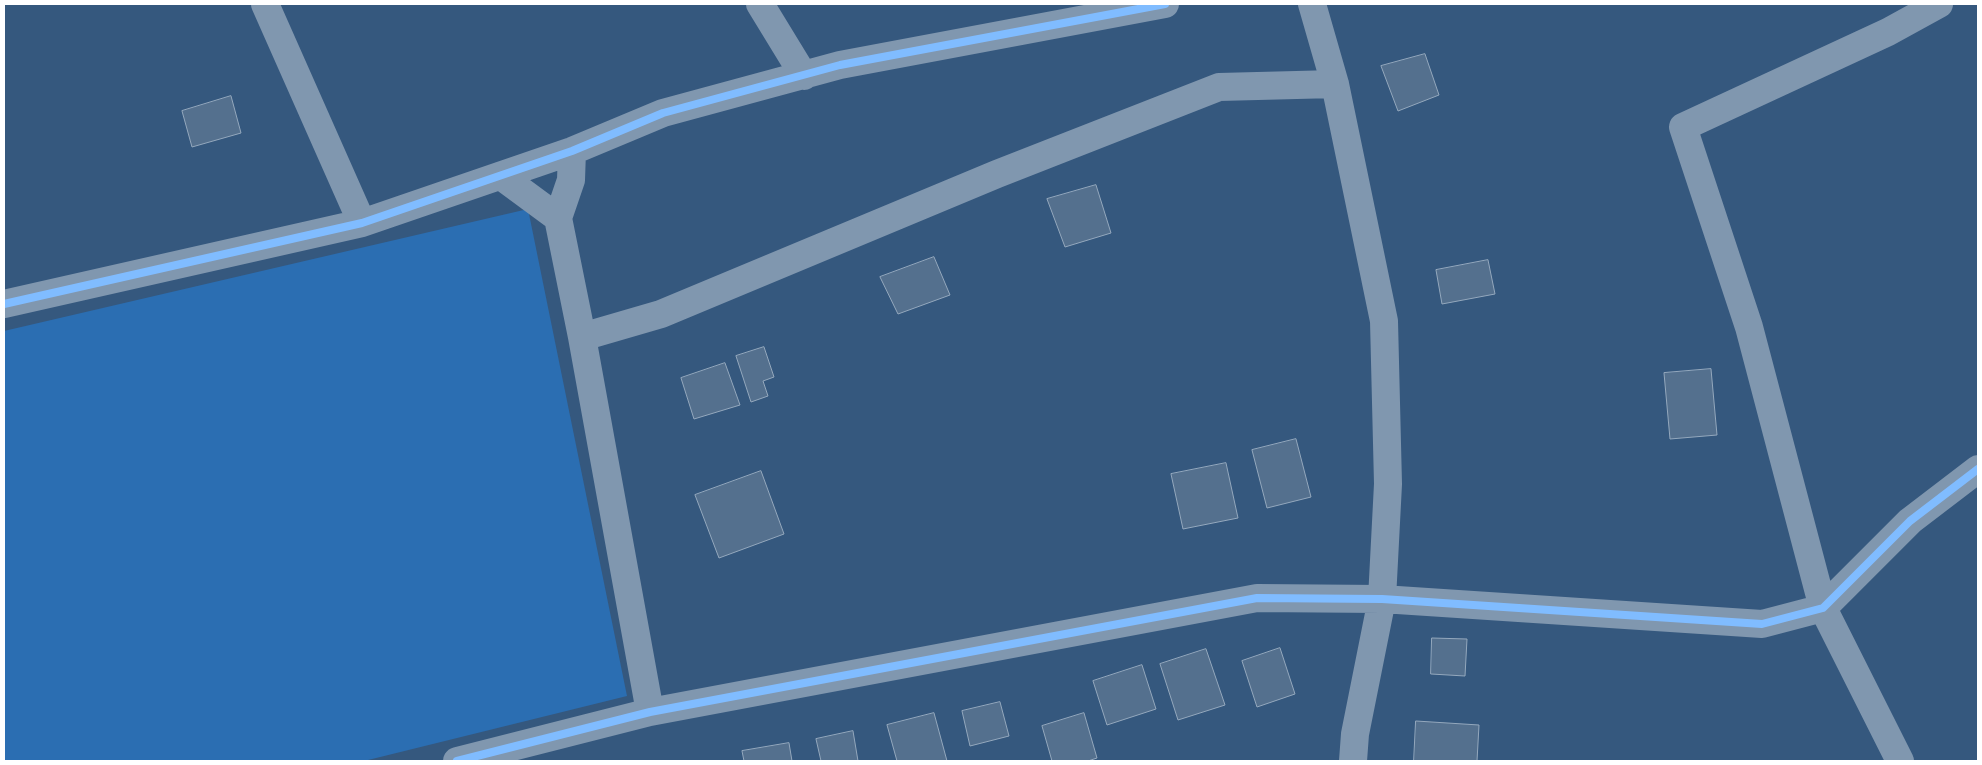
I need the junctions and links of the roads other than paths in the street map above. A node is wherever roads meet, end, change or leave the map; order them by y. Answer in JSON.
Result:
{"nodes":[{"id":1,"x":265,"y":4,"type":"edge"},
{"id":2,"x":760,"y":4,"type":"edge"},
{"id":3,"x":1165,"y":4,"type":"edge"},
{"id":4,"x":1312,"y":4,"type":"edge"},
{"id":5,"x":1939,"y":4,"type":"edge"},
{"id":6,"x":804,"y":76,"type":"junction"},
{"id":7,"x":1335,"y":84,"type":"junction"},
{"id":8,"x":572,"y":151,"type":"junction"},
{"id":9,"x":501,"y":176,"type":"junction"},
{"id":10,"x":558,"y":218,"type":"junction"},
{"id":11,"x":362,"y":223,"type":"junction"},
{"id":12,"x":4,"y":304,"type":"edge"},
{"id":13,"x":582,"y":337,"type":"junction"},
{"id":14,"x":1978,"y":470,"type":"edge"},
{"id":15,"x":1382,"y":599,"type":"junction"},
{"id":16,"x":1823,"y":608,"type":"junction"},
{"id":17,"x":650,"y":712,"type":"junction"},
{"id":18,"x":457,"y":761,"type":"edge"},
{"id":19,"x":1353,"y":761,"type":"edge"},
{"id":20,"x":1900,"y":761,"type":"edge"}],
"edges":[{"from":1,"to":11,"type":"street"},
{"from":2,"to":6,"type":"street"},
{"from":3,"to":6,"type":"street"},
{"from":4,"to":7,"type":"street"},
{"from":5,"to":16,"type":"street"},
{"from":6,"to":8,"type":"street"},
{"from":7,"to":13,"type":"street"},
{"from":7,"to":15,"type":"street"},
{"from":8,"to":9,"type":"street"},
{"from":8,"to":10,"type":"street"},
{"from":9,"to":10,"type":"street"},
{"from":9,"to":11,"type":"street"},
{"from":10,"to":13,"type":"street"},
{"from":11,"to":12,"type":"street"},
{"from":13,"to":17,"type":"street"},
{"from":14,"to":16,"type":"street"},
{"from":15,"to":16,"type":"street"},
{"from":15,"to":17,"type":"street"},
{"from":15,"to":19,"type":"street"},
{"from":16,"to":20,"type":"street"},
{"from":17,"to":18,"type":"street"}]}
